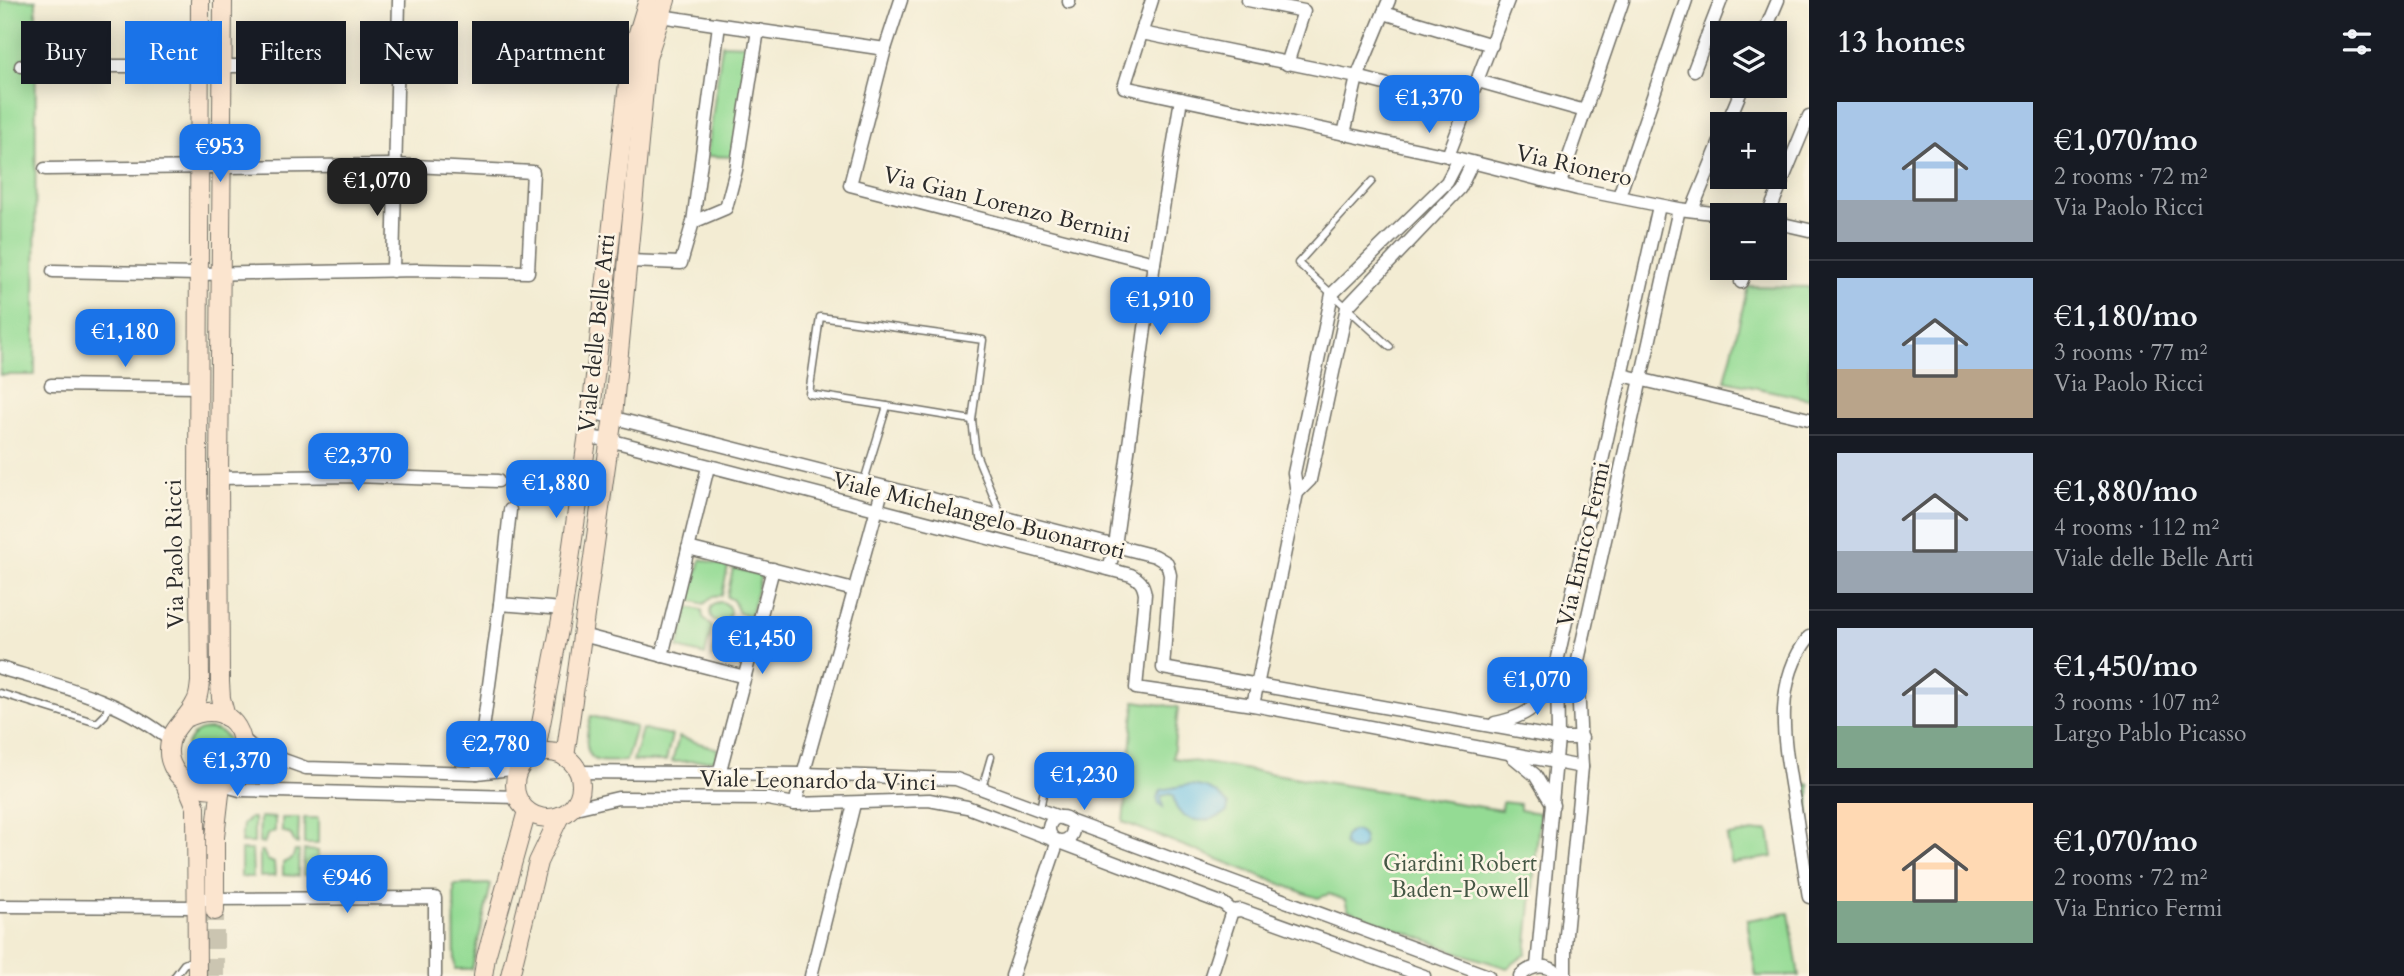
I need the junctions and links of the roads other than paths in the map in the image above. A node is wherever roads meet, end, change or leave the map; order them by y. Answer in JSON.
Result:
{"nodes":[{"id":1,"x":200,"y":0,"type":"edge"},
{"id":2,"x":223,"y":0,"type":"edge"},
{"id":3,"x":399,"y":0,"type":"edge"},
{"id":4,"x":648,"y":0,"type":"edge"},
{"id":5,"x":901,"y":0,"type":"edge"},
{"id":6,"x":1152,"y":0,"type":"edge"},
{"id":7,"x":1248,"y":0,"type":"edge"},
{"id":8,"x":1508,"y":0,"type":"edge"},
{"id":9,"x":1623,"y":0,"type":"edge"},
{"id":10,"x":1686,"y":0,"type":"edge"},
{"id":11,"x":1721,"y":0,"type":"edge"},
{"id":12,"x":1778,"y":0,"type":"edge"},
{"id":13,"x":1387,"y":6,"type":"edge"},
{"id":14,"x":663,"y":8,"type":"edge"},
{"id":15,"x":200,"y":21,"type":"edge"},
{"id":16,"x":1769,"y":21,"type":"edge"},
{"id":17,"x":719,"y":25,"type":"junction"},
{"id":18,"x":758,"y":30,"type":"junction"},
{"id":19,"x":1142,"y":33,"type":"junction"},
{"id":20,"x":1492,"y":45,"type":"junction"},
{"id":21,"x":884,"y":49,"type":"junction"},
{"id":22,"x":1287,"y":64,"type":"junction"},
{"id":23,"x":223,"y":66,"type":"junction"},
{"id":24,"x":236,"y":66,"type":"edge"},
{"id":25,"x":1694,"y":71,"type":"dead end"},
{"id":26,"x":1357,"y":77,"type":"junction"},
{"id":27,"x":1478,"y":81,"type":"junction"},
{"id":28,"x":199,"y":84,"type":"edge"},
{"id":29,"x":1423,"y":94,"type":"dead end"},
{"id":30,"x":1181,"y":99,"type":"junction"},
{"id":31,"x":1585,"y":111,"type":"junction"},
{"id":32,"x":1809,"y":117,"type":"edge"},
{"id":33,"x":1344,"y":134,"type":"junction"},
{"id":34,"x":1453,"y":158,"type":"junction"},
{"id":35,"x":1710,"y":161,"type":"edge"},
{"id":36,"x":1472,"y":163,"type":"junction"},
{"id":37,"x":394,"y":165,"type":"junction"},
{"id":38,"x":223,"y":167,"type":"junction"},
{"id":39,"x":199,"y":168,"type":"junction"},
{"id":40,"x":46,"y":169,"type":"dead end"},
{"id":41,"x":1372,"y":181,"type":"dead end"},
{"id":42,"x":1560,"y":183,"type":"junction"},
{"id":43,"x":1619,"y":196,"type":"junction"},
{"id":44,"x":1773,"y":203,"type":"edge"},
{"id":45,"x":1659,"y":206,"type":"junction"},
{"id":46,"x":1685,"y":210,"type":"junction"},
{"id":47,"x":1710,"y":213,"type":"edge"},
{"id":48,"x":694,"y":222,"type":"junction"},
{"id":49,"x":1787,"y":225,"type":"edge"},
{"id":50,"x":1809,"y":230,"type":"edge"},
{"id":51,"x":629,"y":261,"type":"junction"},
{"id":52,"x":1154,"y":263,"type":"junction"},
{"id":53,"x":53,"y":271,"type":"dead end"},
{"id":54,"x":393,"y":271,"type":"junction"},
{"id":55,"x":221,"y":273,"type":"junction"},
{"id":56,"x":198,"y":274,"type":"junction"},
{"id":57,"x":1332,"y":294,"type":"junction"},
{"id":58,"x":1347,"y":307,"type":"junction"},
{"id":59,"x":1390,"y":347,"type":"dead end"},
{"id":60,"x":1622,"y":375,"type":"junction"},
{"id":61,"x":1641,"y":379,"type":"junction"},
{"id":62,"x":51,"y":385,"type":"dead end"},
{"id":63,"x":198,"y":387,"type":"junction"},
{"id":64,"x":887,"y":406,"type":"junction"},
{"id":65,"x":591,"y":411,"type":"junction"},
{"id":66,"x":613,"y":416,"type":"junction"},
{"id":67,"x":1809,"y":419,"type":"edge"},
{"id":68,"x":972,"y":420,"type":"junction"},
{"id":69,"x":587,"y":437,"type":"junction"},
{"id":70,"x":609,"y":440,"type":"junction"},
{"id":71,"x":708,"y":467,"type":"junction"},
{"id":72,"x":219,"y":478,"type":"junction"},
{"id":73,"x":498,"y":481,"type":"dead end"},
{"id":74,"x":863,"y":482,"type":"junction"},
{"id":75,"x":883,"y":487,"type":"junction"},
{"id":76,"x":1297,"y":493,"type":"junction"},
{"id":77,"x":510,"y":510,"type":"dead end"},
{"id":78,"x":876,"y":510,"type":"junction"},
{"id":79,"x":1002,"y":516,"type":"junction"},
{"id":80,"x":1115,"y":546,"type":"junction"},
{"id":81,"x":688,"y":548,"type":"junction"},
{"id":82,"x":1578,"y":568,"type":"junction"},
{"id":83,"x":773,"y":569,"type":"junction"},
{"id":84,"x":1109,"y":569,"type":"junction"},
{"id":85,"x":1598,"y":573,"type":"junction"},
{"id":86,"x":855,"y":590,"type":"junction"},
{"id":87,"x":500,"y":604,"type":"junction"},
{"id":88,"x":563,"y":609,"type":"junction"},
{"id":89,"x":582,"y":635,"type":"junction"},
{"id":90,"x":1809,"y":636,"type":"edge"},
{"id":91,"x":662,"y":656,"type":"junction"},
{"id":92,"x":1557,"y":662,"type":"junction"},
{"id":93,"x":0,"y":668,"type":"edge"},
{"id":94,"x":745,"y":677,"type":"junction"},
{"id":95,"x":1257,"y":683,"type":"junction"},
{"id":96,"x":0,"y":694,"type":"edge"},
{"id":97,"x":110,"y":702,"type":"junction"},
{"id":98,"x":1253,"y":705,"type":"junction"},
{"id":99,"x":226,"y":717,"type":"junction"},
{"id":100,"x":1488,"y":724,"type":"junction"},
{"id":101,"x":177,"y":729,"type":"junction"},
{"id":102,"x":1559,"y":738,"type":"junction"},
{"id":103,"x":1582,"y":738,"type":"junction"},
{"id":104,"x":243,"y":739,"type":"junction"},
{"id":105,"x":1509,"y":754,"type":"junction"},
{"id":106,"x":535,"y":755,"type":"junction"},
{"id":107,"x":565,"y":757,"type":"junction"},
{"id":108,"x":991,"y":757,"type":"dead end"},
{"id":109,"x":1556,"y":763,"type":"junction"},
{"id":110,"x":1582,"y":767,"type":"junction"},
{"id":111,"x":520,"y":768,"type":"junction"},
{"id":112,"x":1048,"y":771,"type":"dead end"},
{"id":113,"x":578,"y":772,"type":"junction"},
{"id":114,"x":477,"y":773,"type":"junction"},
{"id":115,"x":719,"y":774,"type":"junction"},
{"id":116,"x":804,"y":774,"type":"junction"},
{"id":117,"x":185,"y":781,"type":"junction"},
{"id":118,"x":222,"y":785,"type":"junction"},
{"id":119,"x":982,"y":788,"type":"junction"},
{"id":120,"x":522,"y":804,"type":"junction"},
{"id":121,"x":795,"y":804,"type":"junction"},
{"id":122,"x":855,"y":804,"type":"junction"},
{"id":123,"x":1553,"y":806,"type":"junction"},
{"id":124,"x":1040,"y":809,"type":"junction"},
{"id":125,"x":566,"y":813,"type":"junction"},
{"id":126,"x":1067,"y":818,"type":"junction"},
{"id":127,"x":1058,"y":841,"type":"junction"},
{"id":128,"x":1233,"y":883,"type":"junction"},
{"id":129,"x":1247,"y":888,"type":"junction"},
{"id":130,"x":1809,"y":897,"type":"edge"},
{"id":131,"x":206,"y":904,"type":"junction"},
{"id":132,"x":0,"y":906,"type":"edge"},
{"id":133,"x":1232,"y":908,"type":"junction"},
{"id":134,"x":1537,"y":966,"type":"junction"},
{"id":135,"x":197,"y":967,"type":"edge"},
{"id":136,"x":175,"y":976,"type":"edge"},
{"id":137,"x":435,"y":976,"type":"edge"},
{"id":138,"x":483,"y":976,"type":"edge"},
{"id":139,"x":510,"y":976,"type":"edge"},
{"id":140,"x":811,"y":976,"type":"edge"},
{"id":141,"x":1012,"y":976,"type":"edge"},
{"id":142,"x":1211,"y":976,"type":"edge"},
{"id":143,"x":1424,"y":976,"type":"edge"},
{"id":144,"x":1488,"y":976,"type":"edge"},
{"id":145,"x":1520,"y":976,"type":"edge"},
{"id":146,"x":1563,"y":976,"type":"edge"}],
"edges":[{"from":1,"to":15,"type":"street","name":"Via Paolo Ricci"},
{"from":2,"to":23,"type":"street","name":"Via Paolo Ricci"},
{"from":3,"to":37,"type":"street"},
{"from":4,"to":65,"type":"street","name":"Viale delle Belle Arti"},
{"from":5,"to":21,"type":"street"},
{"from":6,"to":19,"type":"street"},
{"from":7,"to":22,"type":"street"},
{"from":8,"to":20,"type":"street"},
{"from":9,"to":31,"type":"street"},
{"from":10,"to":43,"type":"street"},
{"from":11,"to":25,"type":"street"},
{"from":12,"to":16,"type":"street"},
{"from":13,"to":20,"type":"street"},
{"from":13,"to":26,"type":"street"},
{"from":14,"to":17,"type":"street"},
{"from":14,"to":51,"type":"street","name":"Viale delle Belle Arti"},
{"from":17,"to":18,"type":"street"},
{"from":17,"to":48,"type":"street"},
{"from":18,"to":21,"type":"street"},
{"from":18,"to":48,"type":"street"},
{"from":19,"to":22,"type":"street"},
{"from":19,"to":30,"type":"street","name":"Via Rionero"},
{"from":20,"to":27,"type":"street"},
{"from":21,"to":52,"type":"street","name":"Via Gian Lorenzo Bernini"},
{"from":22,"to":26,"type":"street"},
{"from":23,"to":24,"type":"street"},
{"from":23,"to":38,"type":"street","name":"Via Paolo Ricci"},
{"from":26,"to":29,"type":"street"},
{"from":26,"to":33,"type":"street"},
{"from":27,"to":31,"type":"street"},
{"from":27,"to":34,"type":"street"},
{"from":28,"to":39,"type":"street","name":"Via Paolo Ricci"},
{"from":30,"to":33,"type":"street","name":"Via Rionero"},
{"from":30,"to":52,"type":"street"},
{"from":31,"to":42,"type":"street"},
{"from":32,"to":44,"type":"street"},
{"from":33,"to":34,"type":"street","name":"Via Rionero"},
{"from":34,"to":36,"type":"street","name":"Via Rionero"},
{"from":34,"to":57,"type":"street"},
{"from":35,"to":46,"type":"street","name":"Via Enrico Fermi"},
{"from":36,"to":42,"type":"street","name":"Via Rionero"},
{"from":36,"to":58,"type":"street"},
{"from":37,"to":38,"type":"street"},
{"from":37,"to":54,"type":"street"},
{"from":37,"to":54,"type":"street"},
{"from":38,"to":39,"type":"street"},
{"from":38,"to":55,"type":"street","name":"Via Paolo Ricci"},
{"from":39,"to":40,"type":"street"},
{"from":39,"to":56,"type":"street","name":"Via Paolo Ricci"},
{"from":41,"to":57,"type":"lane"},
{"from":42,"to":43,"type":"street","name":"Via Rionero"},
{"from":43,"to":45,"type":"street","name":"Via Rionero"},
{"from":45,"to":46,"type":"street","name":"Via Rionero"},
{"from":45,"to":60,"type":"street","name":"Via Enrico Fermi"},
{"from":46,"to":47,"type":"street","name":"Via Rionero"},
{"from":46,"to":61,"type":"street","name":"Via Enrico Fermi"},
{"from":48,"to":51,"type":"street"},
{"from":49,"to":50,"type":"street"},
{"from":51,"to":66,"type":"street","name":"Viale delle Belle Arti"},
{"from":52,"to":80,"type":"street"},
{"from":53,"to":56,"type":"street"},
{"from":54,"to":55,"type":"street"},
{"from":55,"to":56,"type":"street"},
{"from":55,"to":72,"type":"street","name":"Via Paolo Ricci"},
{"from":56,"to":63,"type":"street","name":"Via Paolo Ricci"},
{"from":57,"to":58,"type":"lane"},
{"from":57,"to":76,"type":"street"},
{"from":58,"to":59,"type":"lane"},
{"from":58,"to":76,"type":"street"},
{"from":60,"to":61,"type":"street"},
{"from":60,"to":82,"type":"street","name":"Via Enrico Fermi"},
{"from":61,"to":67,"type":"street"},
{"from":61,"to":85,"type":"street","name":"Via Enrico Fermi"},
{"from":62,"to":63,"type":"street"},
{"from":63,"to":101,"type":"street","name":"Via Paolo Ricci"},
{"from":64,"to":68,"type":"lane"},
{"from":64,"to":68,"type":"lane"},
{"from":64,"to":74,"type":"lane"},
{"from":65,"to":66,"type":"street","name":"Viale Michelangelo Buonarroti"},
{"from":65,"to":69,"type":"street","name":"Viale delle Belle Arti"},
{"from":66,"to":70,"type":"street","name":"Viale delle Belle Arti"},
{"from":66,"to":74,"type":"street","name":"Viale Michelangelo Buonarroti"},
{"from":68,"to":79,"type":"lane"},
{"from":69,"to":70,"type":"street","name":"Viale Michelangelo Buonarroti"},
{"from":69,"to":88,"type":"street","name":"Viale delle Belle Arti"},
{"from":70,"to":71,"type":"street","name":"Viale Michelangelo Buonarroti"},
{"from":70,"to":89,"type":"street","name":"Viale delle Belle Arti"},
{"from":71,"to":78,"type":"street","name":"Viale Michelangelo Buonarroti"},
{"from":71,"to":81,"type":"street"},
{"from":72,"to":73,"type":"street","name":"Via Paolo Ricci"},
{"from":72,"to":99,"type":"street","name":"Via Paolo Ricci"},
{"from":74,"to":75,"type":"street","name":"Viale Michelangelo Buonarroti"},
{"from":75,"to":78,"type":"street"},
{"from":75,"to":79,"type":"street","name":"Viale Michelangelo Buonarroti"},
{"from":76,"to":95,"type":"street"},
{"from":77,"to":87,"type":"street"},
{"from":78,"to":84,"type":"street","name":"Viale Michelangelo Buonarroti"},
{"from":78,"to":86,"type":"street"},
{"from":79,"to":80,"type":"street","name":"Viale Michelangelo Buonarroti"},
{"from":80,"to":84,"type":"street"},
{"from":80,"to":95,"type":"street","name":"Viale Michelangelo Buonarroti"},
{"from":81,"to":83,"type":"street"},
{"from":81,"to":91,"type":"street"},
{"from":82,"to":85,"type":"street"},
{"from":82,"to":92,"type":"street","name":"Via Enrico Fermi"},
{"from":83,"to":86,"type":"street"},
{"from":83,"to":94,"type":"street"},
{"from":84,"to":98,"type":"street","name":"Viale Michelangelo Buonarroti"},
{"from":85,"to":103,"type":"street","name":"Via Enrico Fermi"},
{"from":86,"to":116,"type":"street"},
{"from":87,"to":88,"type":"street"},
{"from":87,"to":114,"type":"street"},
{"from":88,"to":106,"type":"street","name":"Viale delle Belle Arti"},
{"from":89,"to":91,"type":"street"},
{"from":89,"to":107,"type":"street","name":"Viale delle Belle Arti"},
{"from":90,"to":130,"type":"street"},
{"from":91,"to":94,"type":"street"},
{"from":92,"to":100,"type":"street","name":"Via Enrico Fermi"},
{"from":92,"to":102,"type":"street","name":"Via Enrico Fermi"},
{"from":93,"to":97,"type":"street"},
{"from":94,"to":115,"type":"street"},
{"from":95,"to":98,"type":"street"},
{"from":95,"to":100,"type":"street","name":"Viale Michelangelo Buonarroti"},
{"from":96,"to":97,"type":"lane"},
{"from":97,"to":101,"type":"street"},
{"from":98,"to":105,"type":"street","name":"Viale Michelangelo Buonarroti"},
{"from":99,"to":101,"type":"street"},
{"from":99,"to":104,"type":"street"},
{"from":100,"to":102,"type":"street","name":"Viale Michelangelo Buonarroti"},
{"from":101,"to":117,"type":"street"},
{"from":102,"to":103,"type":"street","name":"Viale Michelangelo Buonarroti"},
{"from":102,"to":109,"type":"street","name":"Via Enrico Fermi"},
{"from":103,"to":110,"type":"street","name":"Via Enrico Fermi"},
{"from":104,"to":114,"type":"street"},
{"from":104,"to":118,"type":"street"},
{"from":105,"to":109,"type":"street","name":"Viale Michelangelo Buonarroti"},
{"from":105,"to":123,"type":"street"},
{"from":106,"to":107,"type":"street"},
{"from":106,"to":111,"type":"street"},
{"from":107,"to":113,"type":"street"},
{"from":108,"to":119,"type":"lane"},
{"from":109,"to":110,"type":"street","name":"Viale Michelangelo Buonarroti"},
{"from":109,"to":123,"type":"street","name":"Via Enrico Fermi"},
{"from":110,"to":146,"type":"street","name":"Via Enrico Fermi"},
{"from":111,"to":114,"type":"street"},
{"from":111,"to":120,"type":"street"},
{"from":112,"to":124,"type":"lane"},
{"from":113,"to":115,"type":"street","name":"Viale Leonardo da Vinci"},
{"from":113,"to":125,"type":"street"},
{"from":115,"to":116,"type":"street","name":"Viale Leonardo da Vinci"},
{"from":116,"to":119,"type":"street","name":"Viale Leonardo da Vinci"},
{"from":116,"to":121,"type":"street"},
{"from":117,"to":118,"type":"street"},
{"from":117,"to":131,"type":"street"},
{"from":118,"to":120,"type":"street"},
{"from":118,"to":131,"type":"street"},
{"from":119,"to":124,"type":"street","name":"Viale Leonardo da Vinci"},
{"from":120,"to":125,"type":"street"},
{"from":120,"to":138,"type":"street"},
{"from":121,"to":122,"type":"street","name":"Viale Leonardo da Vinci"},
{"from":121,"to":125,"type":"street","name":"Viale Leonardo da Vinci"},
{"from":122,"to":127,"type":"street","name":"Viale Leonardo da Vinci"},
{"from":122,"to":140,"type":"street"},
{"from":123,"to":134,"type":"street","name":"Via Enrico Fermi"},
{"from":124,"to":126,"type":"street","name":"Viale Leonardo da Vinci"},
{"from":125,"to":139,"type":"street"},
{"from":126,"to":127,"type":"street"},
{"from":126,"to":128,"type":"street","name":"Viale Leonardo da Vinci"},
{"from":127,"to":133,"type":"street","name":"Viale Leonardo da Vinci"},
{"from":127,"to":141,"type":"street"},
{"from":128,"to":129,"type":"street","name":"Viale Leonardo da Vinci"},
{"from":128,"to":133,"type":"street"},
{"from":129,"to":133,"type":"street"},
{"from":129,"to":144,"type":"street","name":"Viale Leonardo da Vinci"},
{"from":131,"to":132,"type":"street"},
{"from":131,"to":135,"type":"street"},
{"from":131,"to":137,"type":"street"},
{"from":133,"to":142,"type":"street"},
{"from":133,"to":143,"type":"street","name":"Viale Leonardo da Vinci"},
{"from":134,"to":145,"type":"street"},
{"from":134,"to":146,"type":"street"},
{"from":135,"to":136,"type":"lane"}]}
